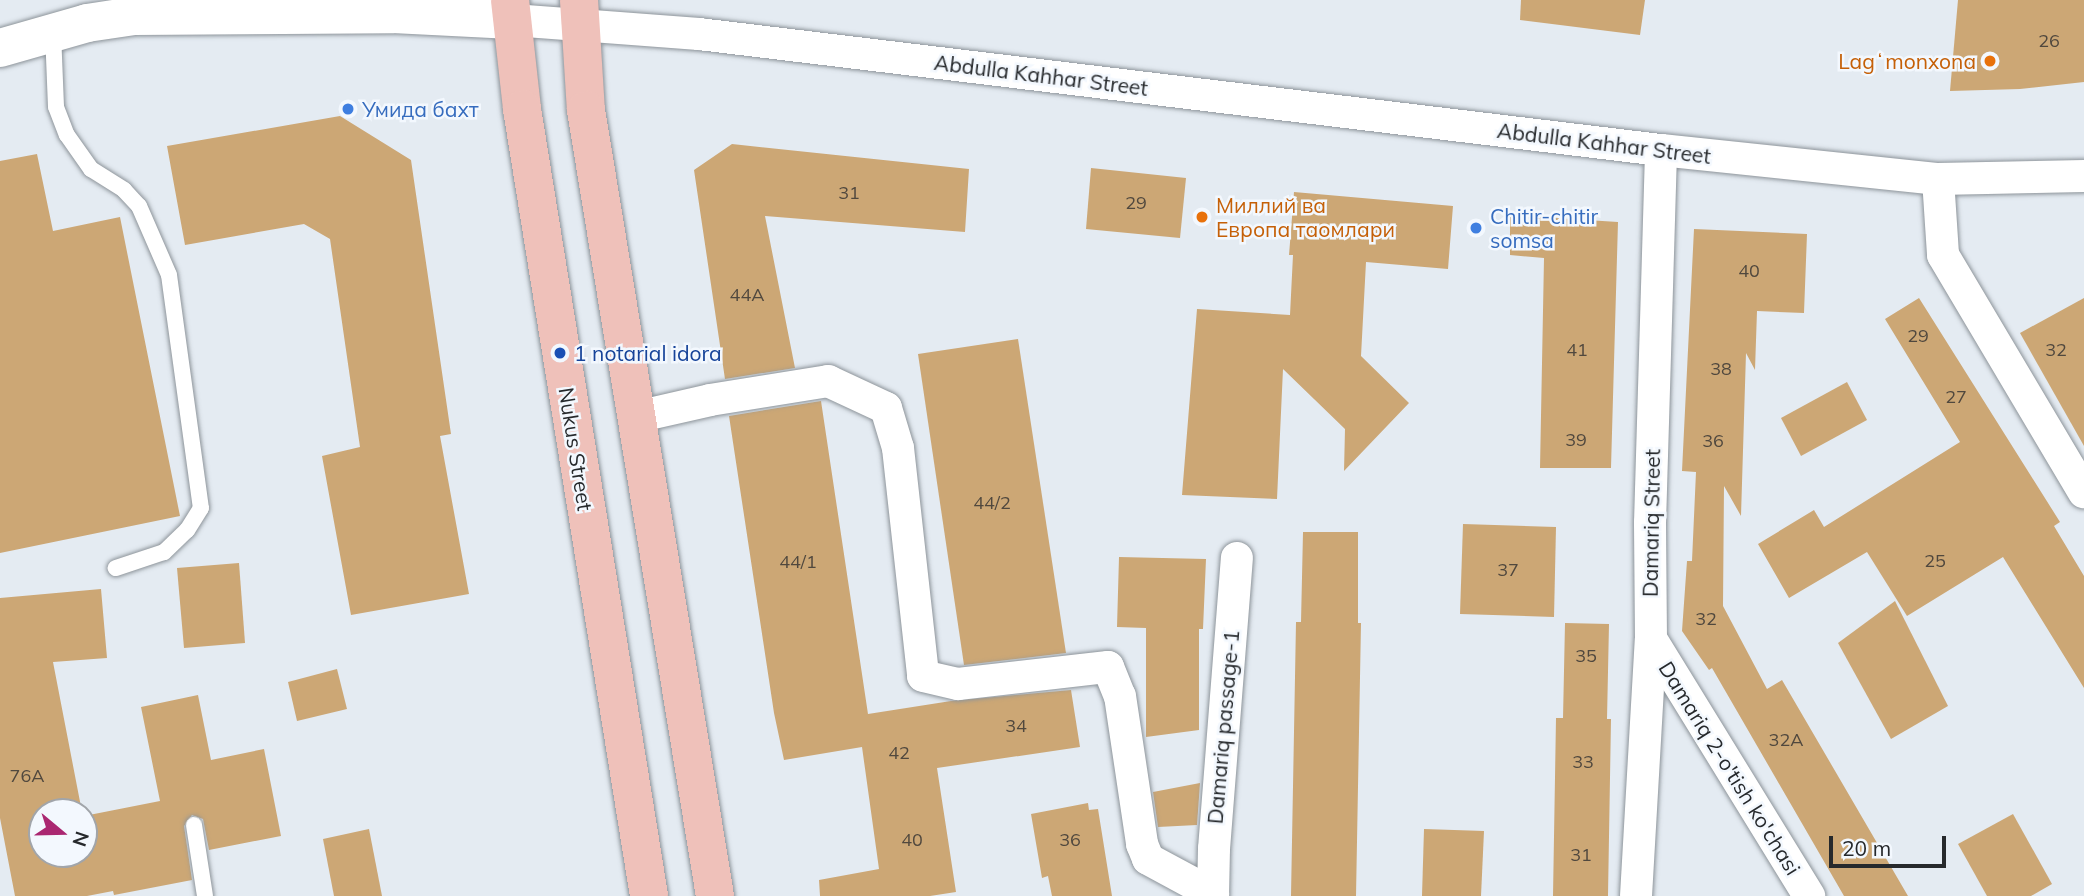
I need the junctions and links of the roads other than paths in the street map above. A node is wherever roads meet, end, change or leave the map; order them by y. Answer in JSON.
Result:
{"nodes":[{"id":1,"x":150,"y":8,"type":"edge"},
{"id":2,"x":511,"y":10,"type":"edge"},
{"id":3,"x":580,"y":13,"type":"edge"},
{"id":4,"x":53,"y":33,"type":"junction"},
{"id":5,"x":0,"y":48,"type":"edge"},
{"id":6,"x":1661,"y":150,"type":"junction"},
{"id":7,"x":2084,"y":176,"type":"edge"},
{"id":8,"x":1938,"y":179,"type":"junction"},
{"id":9,"x":636,"y":417,"type":"junction"},
{"id":10,"x":2084,"y":492,"type":"edge"},
{"id":11,"x":1237,"y":558,"type":"dead end"},
{"id":12,"x":116,"y":568,"type":"dead end"},
{"id":13,"x":1651,"y":639,"type":"junction"},
{"id":14,"x":194,"y":824,"type":"dead end"},
{"id":15,"x":1213,"y":895,"type":"edge"},
{"id":16,"x":205,"y":896,"type":"edge"},
{"id":17,"x":649,"y":896,"type":"edge"},
{"id":18,"x":715,"y":896,"type":"edge"},
{"id":19,"x":1636,"y":896,"type":"edge"},
{"id":20,"x":1809,"y":896,"type":"edge"}],
"edges":[{"from":1,"to":2,"type":"street","name":"Abdulla Kahhar Street"},
{"from":1,"to":4,"type":"street","name":"Abdulla Kahhar Street"},
{"from":2,"to":3,"type":"street","name":"Abdulla Kahhar Street"},
{"from":2,"to":17,"type":"main road","name":"Nukus Street"},
{"from":3,"to":6,"type":"street","name":"Abdulla Kahhar Street"},
{"from":3,"to":9,"type":"main road"},
{"from":4,"to":5,"type":"street","name":"Abdulla Kahhar Street"},
{"from":4,"to":12,"type":"lane"},
{"from":6,"to":8,"type":"street","name":"Abdulla Kahhar Street"},
{"from":6,"to":13,"type":"street","name":"Damariq Street"},
{"from":7,"to":8,"type":"street","name":"Abdulla Kahhar Street"},
{"from":8,"to":10,"type":"street"},
{"from":9,"to":15,"type":"street"},
{"from":9,"to":18,"type":"main road"},
{"from":11,"to":15,"type":"street","name":"Damariq passage-1"},
{"from":13,"to":19,"type":"street","name":"Damariq Street"},
{"from":13,"to":20,"type":"street","name":"Damariq 2-o'tish ko'chasi"},
{"from":14,"to":16,"type":"lane"}]}
